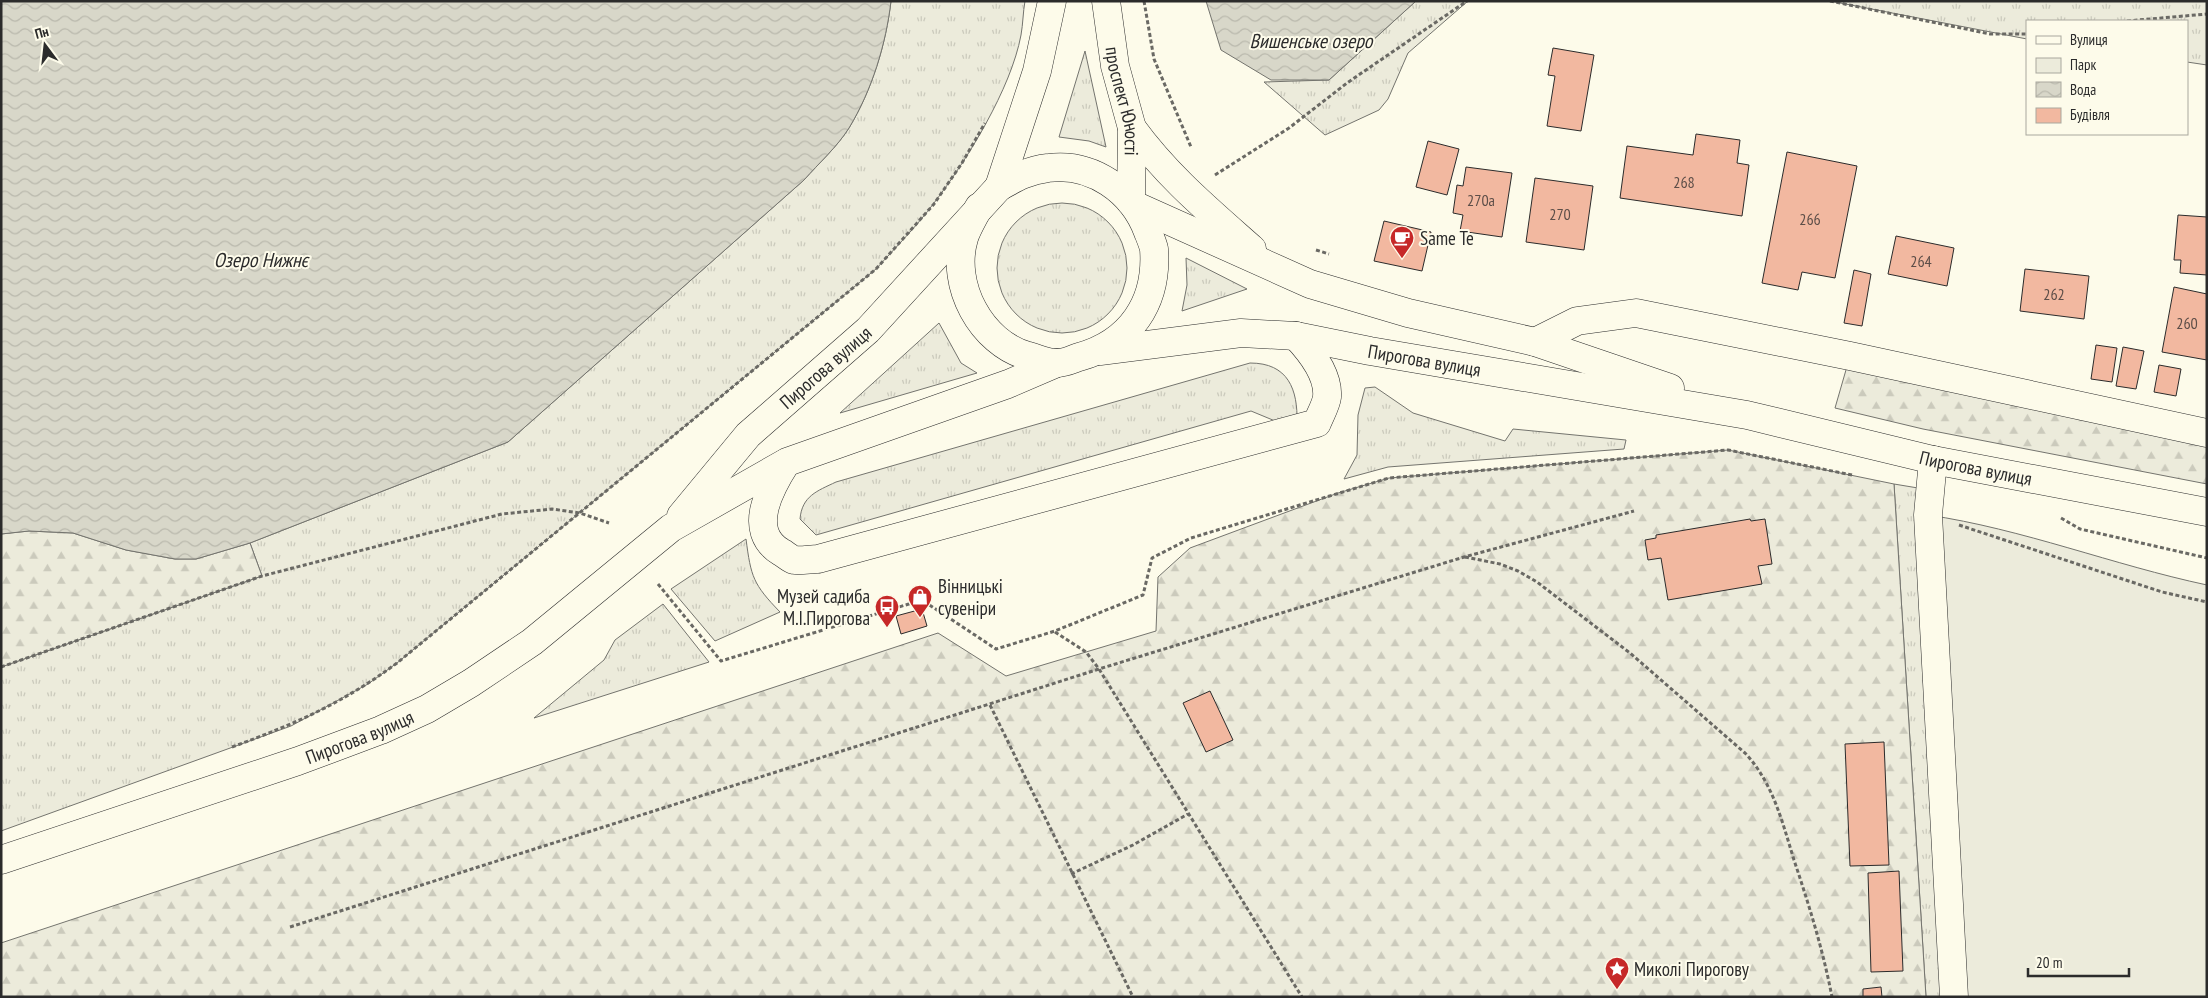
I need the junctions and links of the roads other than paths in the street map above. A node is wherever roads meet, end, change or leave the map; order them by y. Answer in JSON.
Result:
{"nodes":[{"id":1,"x":1052,"y":1,"type":"edge"},
{"id":2,"x":1106,"y":1,"type":"edge"},
{"id":3,"x":1132,"y":128,"type":"junction"},
{"id":4,"x":999,"y":187,"type":"junction"},
{"id":5,"x":1133,"y":204,"type":"junction"},
{"id":6,"x":979,"y":207,"type":"junction"},
{"id":7,"x":1273,"y":268,"type":"junction"},
{"id":8,"x":1296,"y":336,"type":"junction"},
{"id":9,"x":1535,"y":342,"type":"junction"},
{"id":10,"x":1100,"y":351,"type":"junction"},
{"id":11,"x":1056,"y":364,"type":"junction"},
{"id":12,"x":1747,"y":415,"type":"junction"},
{"id":13,"x":2207,"y":433,"type":"edge"},
{"id":14,"x":1933,"y":460,"type":"junction"},
{"id":15,"x":787,"y":462,"type":"junction"},
{"id":16,"x":2207,"y":512,"type":"edge"},
{"id":17,"x":671,"y":528,"type":"junction"},
{"id":18,"x":1,"y":860,"type":"edge"},
{"id":19,"x":1954,"y":997,"type":"edge"}],
"edges":[{"from":1,"to":4,"type":"main road"},
{"from":2,"to":3,"type":"main road","name":"проспект Юності"},
{"from":3,"to":5,"type":"main road","name":"проспект Юності"},
{"from":3,"to":7,"type":"main road"},
{"from":4,"to":5,"type":"main road"},
{"from":4,"to":6,"type":"main road","name":"Пирогова вулиця"},
{"from":5,"to":7,"type":"main road","name":"Пирогова вулиця"},
{"from":5,"to":10,"type":"main road"},
{"from":6,"to":11,"type":"main road"},
{"from":6,"to":17,"type":"main road","name":"Пирогова вулиця"},
{"from":7,"to":9,"type":"main road","name":"Пирогова вулиця"},
{"from":8,"to":10,"type":"main road","name":"Пирогова вулиця"},
{"from":8,"to":12,"type":"main road","name":"Пирогова вулиця"},
{"from":8,"to":15,"type":"main road"},
{"from":9,"to":12,"type":"main road","name":"Пирогова вулиця"},
{"from":9,"to":13,"type":"main road"},
{"from":10,"to":11,"type":"main road","name":"Пирогова вулиця"},
{"from":11,"to":15,"type":"main road","name":"Пирогова вулиця"},
{"from":12,"to":14,"type":"main road","name":"Пирогова вулиця"},
{"from":14,"to":16,"type":"main road","name":"Пирогова вулиця"},
{"from":14,"to":19,"type":"main road"},
{"from":15,"to":17,"type":"main road","name":"Пирогова вулиця"},
{"from":17,"to":18,"type":"main road","name":"Пирогова вулиця"}]}
